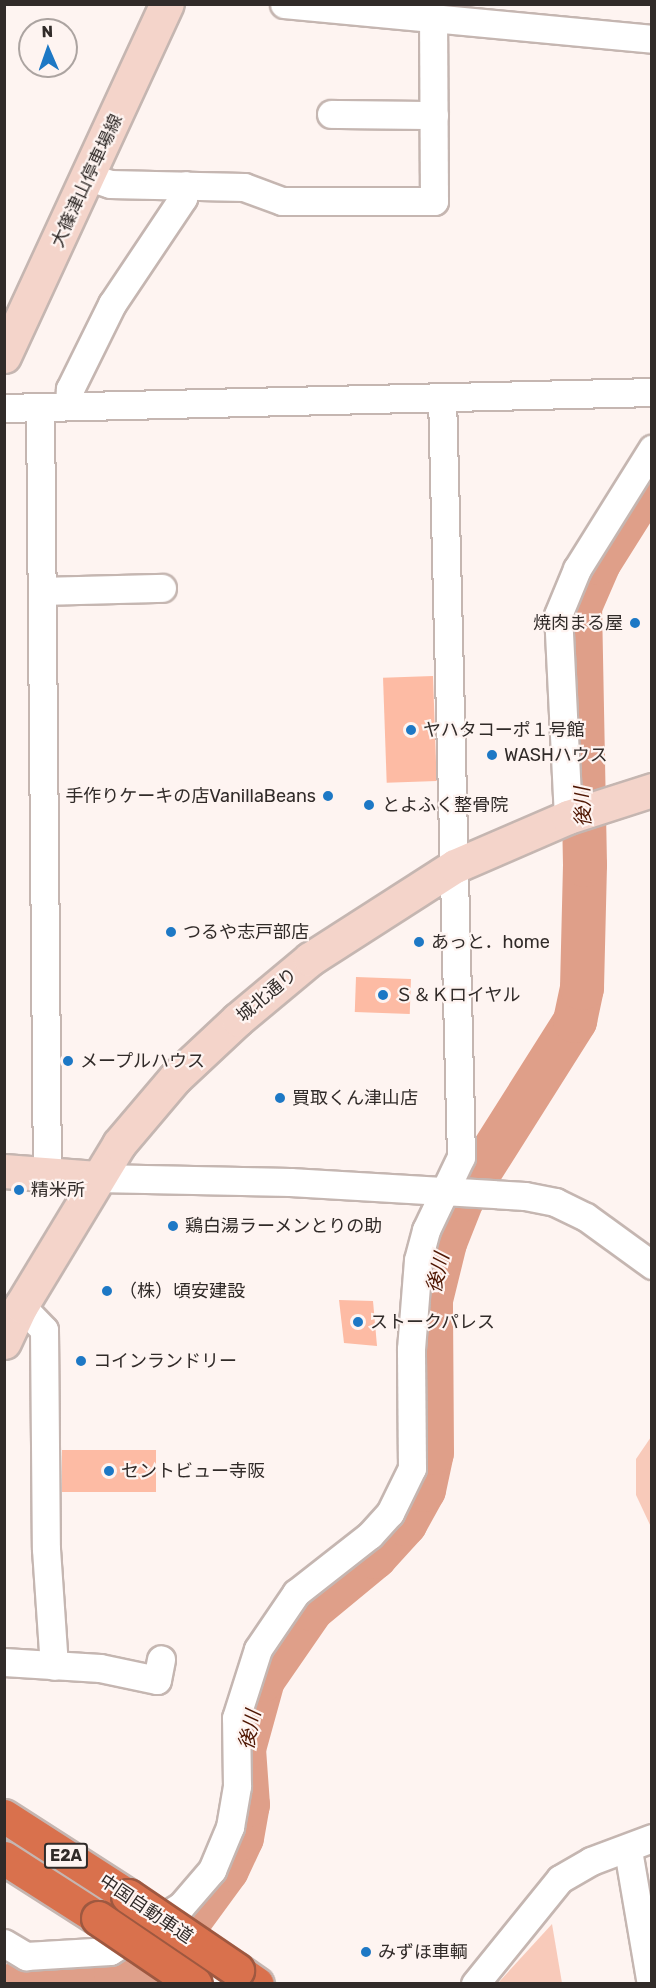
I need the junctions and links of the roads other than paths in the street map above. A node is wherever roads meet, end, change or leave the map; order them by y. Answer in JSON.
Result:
{"nodes":[{"id":1,"x":167,"y":4,"type":"edge"},
{"id":2,"x":284,"y":4,"type":"edge"},
{"id":3,"x":433,"y":18,"type":"junction"},
{"id":4,"x":651,"y":39,"type":"edge"},
{"id":5,"x":331,"y":114,"type":"dead end"},
{"id":6,"x":434,"y":115,"type":"junction"},
{"id":7,"x":89,"y":177,"type":"junction"},
{"id":8,"x":185,"y":185,"type":"junction"},
{"id":9,"x":4,"y":356,"type":"edge"},
{"id":10,"x":651,"y":392,"type":"edge"},
{"id":11,"x":442,"y":398,"type":"junction"},
{"id":12,"x":69,"y":406,"type":"junction"},
{"id":13,"x":40,"y":407,"type":"junction"},
{"id":14,"x":4,"y":408,"type":"edge"},
{"id":15,"x":651,"y":449,"type":"edge"},
{"id":16,"x":162,"y":588,"type":"dead end"},
{"id":17,"x":44,"y":591,"type":"junction"},
{"id":18,"x":651,"y":790,"type":"edge"},
{"id":19,"x":569,"y":816,"type":"junction"},
{"id":20,"x":455,"y":866,"type":"junction"},
{"id":21,"x":4,"y":1171,"type":"edge"},
{"id":22,"x":47,"y":1173,"type":"junction"},
{"id":23,"x":97,"y":1178,"type":"junction"},
{"id":24,"x":449,"y":1192,"type":"junction"},
{"id":25,"x":651,"y":1265,"type":"edge"},
{"id":26,"x":11,"y":1321,"type":"edge"},
{"id":27,"x":161,"y":1659,"type":"dead end"},
{"id":28,"x":4,"y":1662,"type":"edge"},
{"id":29,"x":54,"y":1666,"type":"junction"},
{"id":30,"x":4,"y":1816,"type":"edge"},
{"id":31,"x":640,"y":1844,"type":"edge"},
{"id":32,"x":4,"y":1858,"type":"edge"},
{"id":33,"x":4,"y":1943,"type":"edge"},
{"id":34,"x":247,"y":1977,"type":"edge"},
{"id":35,"x":195,"y":1983,"type":"edge"},
{"id":36,"x":475,"y":1983,"type":"edge"},
{"id":37,"x":651,"y":1983,"type":"edge"}],
"edges":[{"from":1,"to":7,"type":"street","name":"大篠津山停車場線"},
{"from":2,"to":3,"type":"street"},
{"from":3,"to":4,"type":"street"},
{"from":3,"to":6,"type":"street"},
{"from":5,"to":6,"type":"street"},
{"from":6,"to":8,"type":"street"},
{"from":7,"to":8,"type":"street"},
{"from":7,"to":9,"type":"street","name":"大篠津山停車場線"},
{"from":8,"to":12,"type":"street"},
{"from":10,"to":11,"type":"street"},
{"from":11,"to":12,"type":"street"},
{"from":11,"to":20,"type":"street"},
{"from":12,"to":13,"type":"street"},
{"from":13,"to":14,"type":"street"},
{"from":13,"to":17,"type":"street"},
{"from":15,"to":19,"type":"street"},
{"from":16,"to":17,"type":"street"},
{"from":17,"to":22,"type":"street"},
{"from":18,"to":19,"type":"street","name":"城北通り"},
{"from":19,"to":20,"type":"street","name":"城北通り"},
{"from":20,"to":23,"type":"street","name":"城北通り"},
{"from":20,"to":24,"type":"street"},
{"from":21,"to":22,"type":"street"},
{"from":22,"to":23,"type":"street"},
{"from":23,"to":24,"type":"street"},
{"from":23,"to":26,"type":"street","name":"城北通り"},
{"from":24,"to":25,"type":"street"},
{"from":24,"to":33,"type":"street"},
{"from":26,"to":29,"type":"street"},
{"from":27,"to":29,"type":"street"},
{"from":28,"to":29,"type":"street"},
{"from":30,"to":34,"type":"highway","name":"中国自動車道","number":"E2A","bridge":true},
{"from":31,"to":36,"type":"street"},
{"from":31,"to":37,"type":"street"},
{"from":32,"to":35,"type":"highway","name":"中国自動車道","number":"E2A","bridge":true}]}
